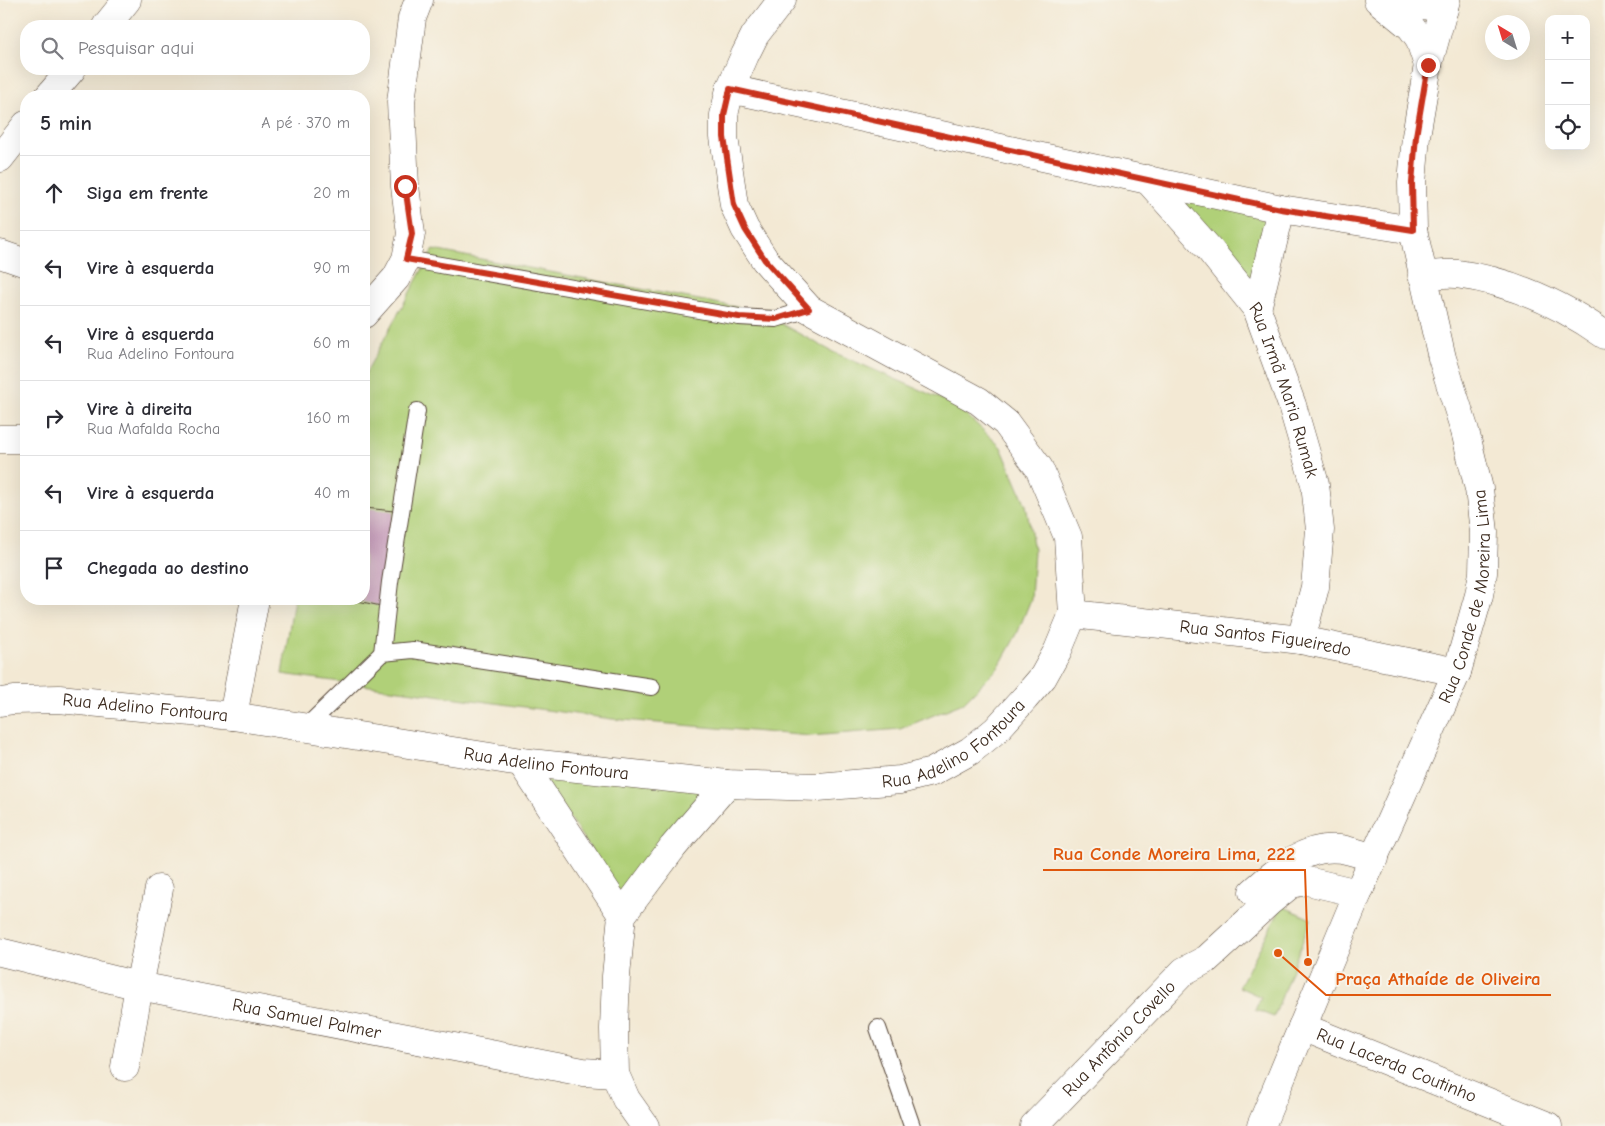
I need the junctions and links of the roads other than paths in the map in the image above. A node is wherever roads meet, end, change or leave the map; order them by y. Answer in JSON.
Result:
{"nodes":[{"id":1,"x":127,"y":0,"type":"edge"},
{"id":2,"x":419,"y":0,"type":"edge"},
{"id":3,"x":782,"y":0,"type":"edge"},
{"id":4,"x":1378,"y":0,"type":"edge"},
{"id":5,"x":1398,"y":0,"type":"edge"},
{"id":6,"x":1445,"y":4,"type":"edge"},
{"id":7,"x":111,"y":20,"type":"edge"},
{"id":8,"x":1428,"y":65,"type":"junction"},
{"id":9,"x":67,"y":75,"type":"edge"},
{"id":10,"x":730,"y":89,"type":"junction"},
{"id":11,"x":54,"y":90,"type":"edge"},
{"id":12,"x":20,"y":133,"type":"edge"},
{"id":13,"x":0,"y":158,"type":"edge"},
{"id":14,"x":1147,"y":178,"type":"junction"},
{"id":15,"x":1281,"y":209,"type":"junction"},
{"id":16,"x":1413,"y":230,"type":"junction"},
{"id":17,"x":0,"y":254,"type":"edge"},
{"id":18,"x":406,"y":259,"type":"junction"},
{"id":19,"x":20,"y":261,"type":"edge"},
{"id":20,"x":1422,"y":275,"type":"junction"},
{"id":21,"x":370,"y":307,"type":"edge"},
{"id":22,"x":809,"y":309,"type":"junction"},
{"id":23,"x":1256,"y":309,"type":"junction"},
{"id":24,"x":1605,"y":335,"type":"edge"},
{"id":25,"x":416,"y":411,"type":"dead end"},
{"id":26,"x":0,"y":439,"type":"edge"},
{"id":27,"x":20,"y":439,"type":"edge"},
{"id":28,"x":255,"y":605,"type":"edge"},
{"id":29,"x":1073,"y":614,"type":"junction"},
{"id":30,"x":1301,"y":640,"type":"junction"},
{"id":31,"x":382,"y":653,"type":"junction"},
{"id":32,"x":1457,"y":672,"type":"junction"},
{"id":33,"x":652,"y":687,"type":"dead end"},
{"id":34,"x":0,"y":702,"type":"edge"},
{"id":35,"x":233,"y":716,"type":"junction"},
{"id":36,"x":306,"y":727,"type":"junction"},
{"id":37,"x":521,"y":762,"type":"junction"},
{"id":38,"x":727,"y":784,"type":"junction"},
{"id":39,"x":1375,"y":858,"type":"junction"},
{"id":40,"x":159,"y":889,"type":"dead end"},
{"id":41,"x":1358,"y":893,"type":"junction"},
{"id":42,"x":622,"y":915,"type":"junction"},
{"id":43,"x":0,"y":952,"type":"edge"},
{"id":44,"x":1184,"y":971,"type":"junction"},
{"id":45,"x":139,"y":986,"type":"junction"},
{"id":46,"x":1302,"y":1027,"type":"junction"},
{"id":47,"x":878,"y":1028,"type":"dead end"},
{"id":48,"x":125,"y":1067,"type":"dead end"},
{"id":49,"x":615,"y":1074,"type":"junction"},
{"id":50,"x":645,"y":1126,"type":"edge"},
{"id":51,"x":912,"y":1126,"type":"edge"},
{"id":52,"x":1034,"y":1126,"type":"edge"},
{"id":53,"x":1261,"y":1126,"type":"edge"},
{"id":54,"x":1548,"y":1126,"type":"edge"}],
"edges":[{"from":1,"to":7,"type":"street"},
{"from":2,"to":18,"type":"street"},
{"from":3,"to":10,"type":"street","name":"Rua Adelino Fontoura"},
{"from":4,"to":8,"type":"street"},
{"from":5,"to":6,"type":"street"},
{"from":6,"to":8,"type":"street","name":"Rua Conde de Moreira Lima"},
{"from":8,"to":16,"type":"street","name":"Rua Conde de Moreira Lima"},
{"from":9,"to":11,"type":"street"},
{"from":10,"to":14,"type":"street"},
{"from":10,"to":22,"type":"street","name":"Rua Adelino Fontoura"},
{"from":12,"to":13,"type":"street"},
{"from":14,"to":15,"type":"street"},
{"from":14,"to":23,"type":"street","name":"Rua Irmã Maria Rumak"},
{"from":15,"to":16,"type":"street"},
{"from":15,"to":23,"type":"street"},
{"from":16,"to":20,"type":"street","name":"Rua Conde de Moreira Lima"},
{"from":17,"to":19,"type":"street"},
{"from":18,"to":21,"type":"street"},
{"from":18,"to":22,"type":"lane"},
{"from":20,"to":24,"type":"street"},
{"from":20,"to":32,"type":"street","name":"Rua Conde de Moreira Lima"},
{"from":22,"to":29,"type":"street","name":"Rua Adelino Fontoura"},
{"from":23,"to":30,"type":"street","name":"Rua Irmã Maria Rumak"},
{"from":25,"to":31,"type":"lane"},
{"from":26,"to":27,"type":"street"},
{"from":28,"to":35,"type":"street"},
{"from":29,"to":30,"type":"street","name":"Rua Santos Figueiredo"},
{"from":29,"to":38,"type":"street","name":"Rua Adelino Fontoura"},
{"from":30,"to":32,"type":"street","name":"Rua Santos Figueiredo"},
{"from":31,"to":33,"type":"lane"},
{"from":31,"to":36,"type":"lane"},
{"from":32,"to":39,"type":"street","name":"Rua Conde de Moreira Lima"},
{"from":34,"to":35,"type":"street","name":"Rua Adelino Fontoura"},
{"from":35,"to":36,"type":"street","name":"Rua Adelino Fontoura"},
{"from":36,"to":37,"type":"street","name":"Rua Adelino Fontoura"},
{"from":37,"to":38,"type":"street","name":"Rua Adelino Fontoura"},
{"from":37,"to":42,"type":"street"},
{"from":38,"to":42,"type":"street"},
{"from":39,"to":41,"type":"street","name":"Rua Conde de Moreira Lima"},
{"from":39,"to":44,"type":"street","name":"Rua Antônio Covello"},
{"from":40,"to":45,"type":"street"},
{"from":41,"to":44,"type":"street","name":"Rua Antônio Covello"},
{"from":41,"to":46,"type":"street","name":"Rua Conde de Moreira Lima"},
{"from":42,"to":49,"type":"street"},
{"from":43,"to":45,"type":"street","name":"Rua Samuel Palmer"},
{"from":44,"to":52,"type":"street","name":"Rua Antônio Covello"},
{"from":45,"to":48,"type":"street"},
{"from":45,"to":49,"type":"street","name":"Rua Samuel Palmer"},
{"from":46,"to":53,"type":"street","name":"Rua Conde de Moreira Lima"},
{"from":46,"to":54,"type":"street","name":"Rua Lacerda Coutinho"},
{"from":47,"to":51,"type":"lane"},
{"from":49,"to":50,"type":"street"}]}
